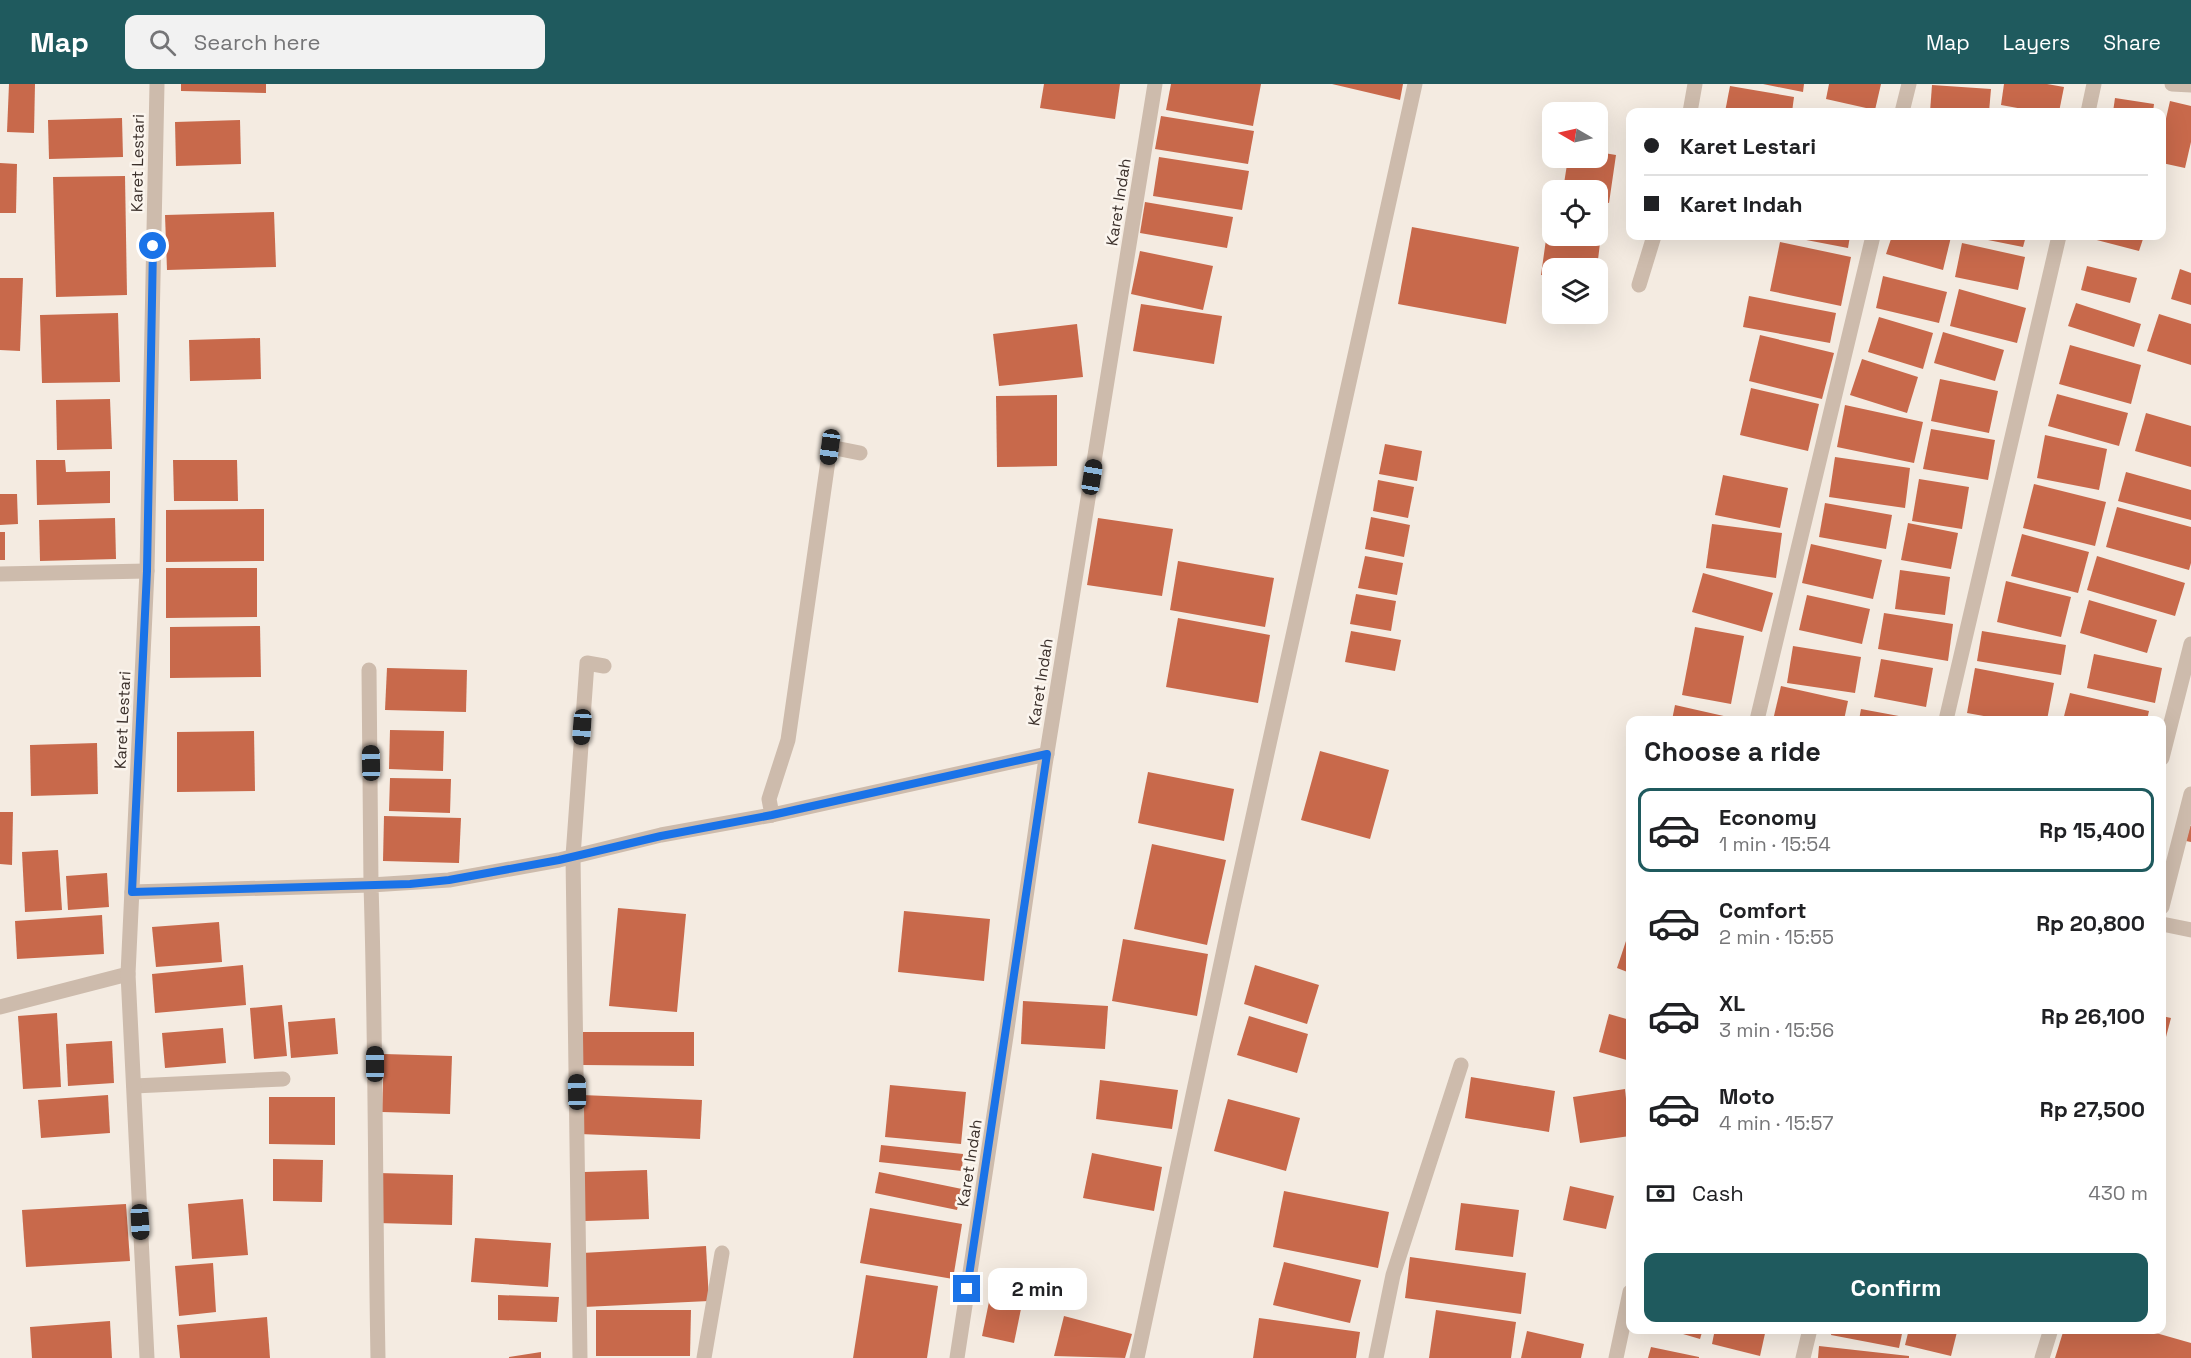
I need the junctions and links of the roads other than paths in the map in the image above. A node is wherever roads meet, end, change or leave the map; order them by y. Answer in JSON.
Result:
{"nodes":[{"id":1,"x":157,"y":84,"type":"edge"},
{"id":2,"x":1155,"y":84,"type":"edge"},
{"id":3,"x":1415,"y":84,"type":"edge"},
{"id":4,"x":1695,"y":84,"type":"edge"},
{"id":5,"x":1909,"y":84,"type":"edge"},
{"id":6,"x":2094,"y":84,"type":"edge"},
{"id":7,"x":2172,"y":84,"type":"edge"},
{"id":8,"x":2191,"y":85,"type":"edge"},
{"id":9,"x":1691,"y":108,"type":"edge"},
{"id":10,"x":1903,"y":108,"type":"edge"},
{"id":11,"x":2089,"y":108,"type":"edge"},
{"id":12,"x":1653,"y":240,"type":"edge"},
{"id":13,"x":1872,"y":240,"type":"edge"},
{"id":14,"x":2058,"y":240,"type":"edge"},
{"id":15,"x":1639,"y":285,"type":"dead end"},
{"id":16,"x":860,"y":453,"type":"dead end"},
{"id":17,"x":147,"y":571,"type":"junction"},
{"id":18,"x":0,"y":574,"type":"edge"},
{"id":19,"x":2191,"y":644,"type":"edge"},
{"id":20,"x":604,"y":666,"type":"dead end"},
{"id":21,"x":369,"y":670,"type":"dead end"},
{"id":22,"x":1758,"y":716,"type":"edge"},
{"id":23,"x":1947,"y":716,"type":"edge"},
{"id":24,"x":2166,"y":742,"type":"edge"},
{"id":25,"x":1047,"y":754,"type":"junction"},
{"id":26,"x":2191,"y":794,"type":"edge"},
{"id":27,"x":772,"y":815,"type":"junction"},
{"id":28,"x":573,"y":856,"type":"junction"},
{"id":29,"x":371,"y":885,"type":"junction"},
{"id":30,"x":2166,"y":891,"type":"edge"},
{"id":31,"x":132,"y":892,"type":"junction"},
{"id":32,"x":2166,"y":925,"type":"edge"},
{"id":33,"x":2191,"y":930,"type":"edge"},
{"id":34,"x":128,"y":974,"type":"junction"},
{"id":35,"x":0,"y":1007,"type":"edge"},
{"id":36,"x":1461,"y":1065,"type":"dead end"},
{"id":37,"x":284,"y":1079,"type":"dead end"},
{"id":38,"x":134,"y":1086,"type":"junction"},
{"id":39,"x":722,"y":1253,"type":"dead end"},
{"id":40,"x":1626,"y":1311,"type":"edge"},
{"id":41,"x":1809,"y":1334,"type":"edge"},
{"id":42,"x":2049,"y":1334,"type":"edge"},
{"id":43,"x":147,"y":1358,"type":"edge"},
{"id":44,"x":378,"y":1358,"type":"edge"},
{"id":45,"x":580,"y":1358,"type":"edge"},
{"id":46,"x":704,"y":1358,"type":"edge"},
{"id":47,"x":957,"y":1358,"type":"edge"},
{"id":48,"x":1137,"y":1358,"type":"edge"},
{"id":49,"x":1376,"y":1358,"type":"edge"},
{"id":50,"x":1616,"y":1358,"type":"edge"},
{"id":51,"x":1803,"y":1358,"type":"edge"},
{"id":52,"x":2042,"y":1358,"type":"edge"}],
"edges":[{"from":1,"to":17,"type":"street","name":"Karet Lestari"},
{"from":2,"to":25,"type":"street","name":"Karet Indah"},
{"from":3,"to":48,"type":"street"},
{"from":4,"to":9,"type":"street"},
{"from":5,"to":10,"type":"street"},
{"from":6,"to":11,"type":"street"},
{"from":7,"to":8,"type":"street"},
{"from":12,"to":15,"type":"street"},
{"from":13,"to":22,"type":"street"},
{"from":14,"to":23,"type":"street"},
{"from":16,"to":27,"type":"street"},
{"from":17,"to":18,"type":"street"},
{"from":17,"to":31,"type":"street","name":"Karet Lestari"},
{"from":19,"to":24,"type":"street"},
{"from":20,"to":28,"type":"street"},
{"from":21,"to":29,"type":"street"},
{"from":25,"to":27,"type":"street"},
{"from":25,"to":47,"type":"street","name":"Karet Indah"},
{"from":26,"to":30,"type":"street"},
{"from":27,"to":28,"type":"street"},
{"from":28,"to":29,"type":"street"},
{"from":28,"to":45,"type":"street"},
{"from":29,"to":31,"type":"street"},
{"from":29,"to":44,"type":"street"},
{"from":31,"to":34,"type":"street","name":"Karet Lestari"},
{"from":32,"to":33,"type":"street"},
{"from":34,"to":35,"type":"street"},
{"from":34,"to":38,"type":"street","name":"Karet Lestari"},
{"from":36,"to":49,"type":"street"},
{"from":37,"to":38,"type":"street"},
{"from":38,"to":43,"type":"street","name":"Karet Lestari"},
{"from":39,"to":46,"type":"street"},
{"from":40,"to":50,"type":"street"},
{"from":41,"to":51,"type":"street"},
{"from":42,"to":52,"type":"street"}]}
